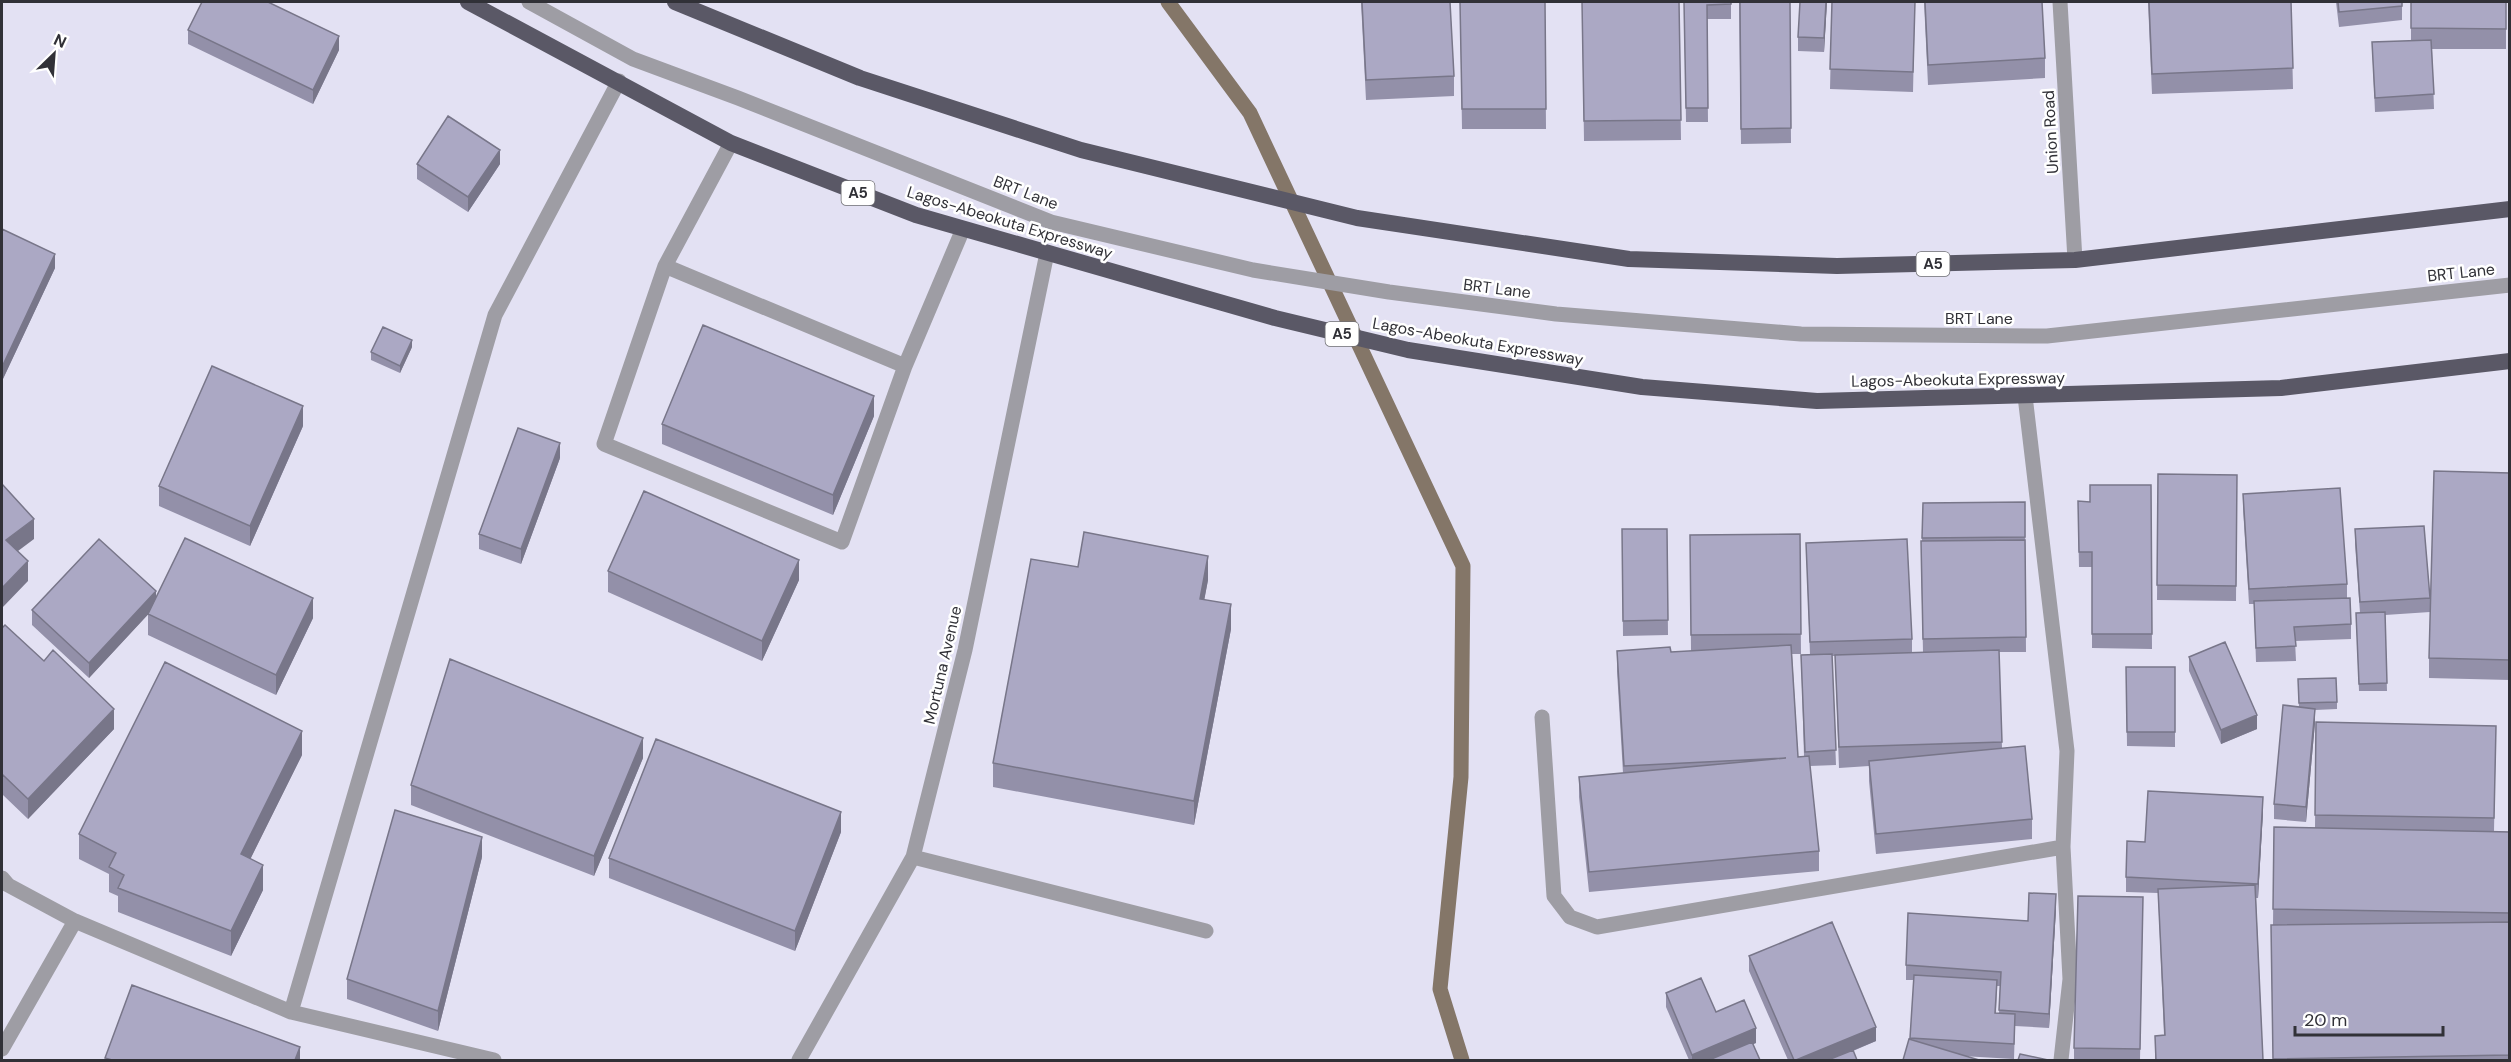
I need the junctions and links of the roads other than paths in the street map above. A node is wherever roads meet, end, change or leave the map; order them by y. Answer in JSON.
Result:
{"nodes":[{"id":1,"x":468,"y":2,"type":"edge"},
{"id":2,"x":530,"y":2,"type":"edge"},
{"id":3,"x":675,"y":2,"type":"edge"},
{"id":4,"x":2060,"y":2,"type":"edge"},
{"id":5,"x":619,"y":81,"type":"junction"},
{"id":6,"x":731,"y":143,"type":"junction"},
{"id":7,"x":2510,"y":209,"type":"edge"},
{"id":8,"x":963,"y":229,"type":"junction"},
{"id":9,"x":1047,"y":253,"type":"junction"},
{"id":10,"x":2075,"y":260,"type":"junction"},
{"id":11,"x":665,"y":266,"type":"junction"},
{"id":12,"x":2510,"y":285,"type":"edge"},
{"id":13,"x":2510,"y":361,"type":"edge"},
{"id":14,"x":905,"y":366,"type":"junction"},
{"id":15,"x":2025,"y":396,"type":"junction"},
{"id":16,"x":1542,"y":717,"type":"dead end"},
{"id":17,"x":2064,"y":847,"type":"junction"},
{"id":18,"x":913,"y":857,"type":"junction"},
{"id":19,"x":2,"y":878,"type":"edge"},
{"id":20,"x":75,"y":921,"type":"junction"},
{"id":21,"x":1206,"y":931,"type":"dead end"},
{"id":22,"x":291,"y":1012,"type":"junction"},
{"id":23,"x":2,"y":1049,"type":"edge"},
{"id":24,"x":494,"y":1060,"type":"edge"},
{"id":25,"x":800,"y":1060,"type":"edge"},
{"id":26,"x":2061,"y":1060,"type":"edge"}],
"edges":[{"from":1,"to":5,"type":"highway","name":"Lagos-Abeokuta Expressway","number":"A5"},
{"from":2,"to":12,"type":"street","name":"BRT Lane"},
{"from":3,"to":10,"type":"highway","number":"A5"},
{"from":4,"to":10,"type":"street","name":"Union Road"},
{"from":5,"to":6,"type":"highway","name":"Lagos-Abeokuta Expressway","number":"A5"},
{"from":5,"to":22,"type":"street"},
{"from":6,"to":8,"type":"highway","name":"Lagos-Abeokuta Expressway","number":"A5"},
{"from":6,"to":11,"type":"street"},
{"from":7,"to":10,"type":"highway","number":"A5"},
{"from":8,"to":9,"type":"highway","name":"Lagos-Abeokuta Expressway","number":"A5"},
{"from":8,"to":14,"type":"street"},
{"from":9,"to":15,"type":"highway","name":"Lagos-Abeokuta Expressway","number":"A5"},
{"from":9,"to":18,"type":"street","name":"Mortuna Avenue"},
{"from":11,"to":14,"type":"street"},
{"from":11,"to":14,"type":"street"},
{"from":13,"to":15,"type":"highway","name":"Lagos-Abeokuta Expressway","number":"A5"},
{"from":15,"to":17,"type":"street"},
{"from":16,"to":17,"type":"street"},
{"from":17,"to":26,"type":"street"},
{"from":18,"to":21,"type":"street"},
{"from":18,"to":25,"type":"street","name":"Mortuna Avenue"},
{"from":19,"to":20,"type":"street"},
{"from":20,"to":22,"type":"street"},
{"from":20,"to":23,"type":"street"},
{"from":22,"to":24,"type":"street"}]}
